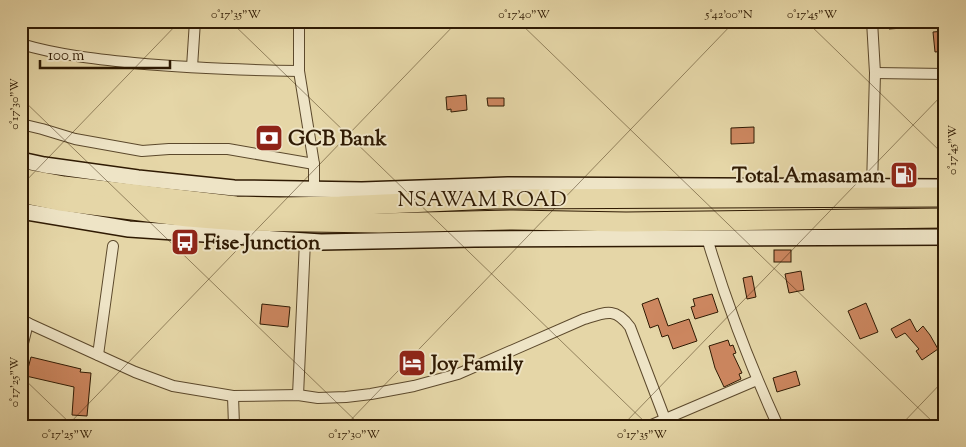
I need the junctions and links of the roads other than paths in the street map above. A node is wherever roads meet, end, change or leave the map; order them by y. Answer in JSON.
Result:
{"nodes":[{"id":1,"x":195,"y":21,"type":"edge"},
{"id":2,"x":299,"y":21,"type":"edge"},
{"id":3,"x":872,"y":21,"type":"edge"},
{"id":4,"x":21,"y":44,"type":"edge"},
{"id":5,"x":192,"y":67,"type":"junction"},
{"id":6,"x":299,"y":71,"type":"junction"},
{"id":7,"x":875,"y":73,"type":"junction"},
{"id":8,"x":945,"y":74,"type":"edge"},
{"id":9,"x":21,"y":124,"type":"edge"},
{"id":10,"x":21,"y":160,"type":"edge"},
{"id":11,"x":314,"y":164,"type":"junction"},
{"id":12,"x":21,"y":178,"type":"edge"},
{"id":13,"x":872,"y":187,"type":"junction"},
{"id":14,"x":945,"y":187,"type":"edge"},
{"id":15,"x":314,"y":189,"type":"junction"},
{"id":16,"x":21,"y":193,"type":"edge"},
{"id":17,"x":945,"y":196,"type":"edge"},
{"id":18,"x":21,"y":211,"type":"edge"},
{"id":19,"x":945,"y":218,"type":"edge"},
{"id":20,"x":945,"y":237,"type":"edge"},
{"id":21,"x":707,"y":238,"type":"junction"},
{"id":22,"x":304,"y":241,"type":"junction"},
{"id":23,"x":113,"y":246,"type":"dead end"},
{"id":24,"x":24,"y":322,"type":"edge"},
{"id":25,"x":21,"y":351,"type":"edge"},
{"id":26,"x":98,"y":355,"type":"junction"},
{"id":27,"x":757,"y":380,"type":"junction"},
{"id":28,"x":298,"y":395,"type":"junction"},
{"id":29,"x":233,"y":396,"type":"junction"},
{"id":30,"x":665,"y":419,"type":"junction"},
{"id":31,"x":234,"y":426,"type":"edge"},
{"id":32,"x":648,"y":426,"type":"edge"},
{"id":33,"x":778,"y":426,"type":"edge"}],
"edges":[{"from":1,"to":5,"type":"street"},
{"from":2,"to":6,"type":"street"},
{"from":3,"to":7,"type":"street"},
{"from":4,"to":5,"type":"street"},
{"from":5,"to":6,"type":"street"},
{"from":6,"to":11,"type":"street"},
{"from":7,"to":8,"type":"street"},
{"from":7,"to":13,"type":"street"},
{"from":9,"to":11,"type":"street"},
{"from":10,"to":15,"type":"main road"},
{"from":11,"to":15,"type":"street"},
{"from":12,"to":17,"type":"highway","name":"NSAWAM ROAD"},
{"from":13,"to":14,"type":"main road"},
{"from":13,"to":15,"type":"main road"},
{"from":16,"to":19,"type":"highway","name":"NSAWAM ROAD"},
{"from":18,"to":22,"type":"main road"},
{"from":20,"to":21,"type":"main road"},
{"from":21,"to":22,"type":"main road"},
{"from":21,"to":27,"type":"street"},
{"from":22,"to":28,"type":"street"},
{"from":23,"to":26,"type":"street"},
{"from":24,"to":25,"type":"street"},
{"from":24,"to":26,"type":"street"},
{"from":26,"to":29,"type":"street"},
{"from":27,"to":30,"type":"street"},
{"from":27,"to":33,"type":"street"},
{"from":28,"to":29,"type":"street"},
{"from":28,"to":30,"type":"street"},
{"from":29,"to":31,"type":"street"},
{"from":30,"to":32,"type":"street"}]}
